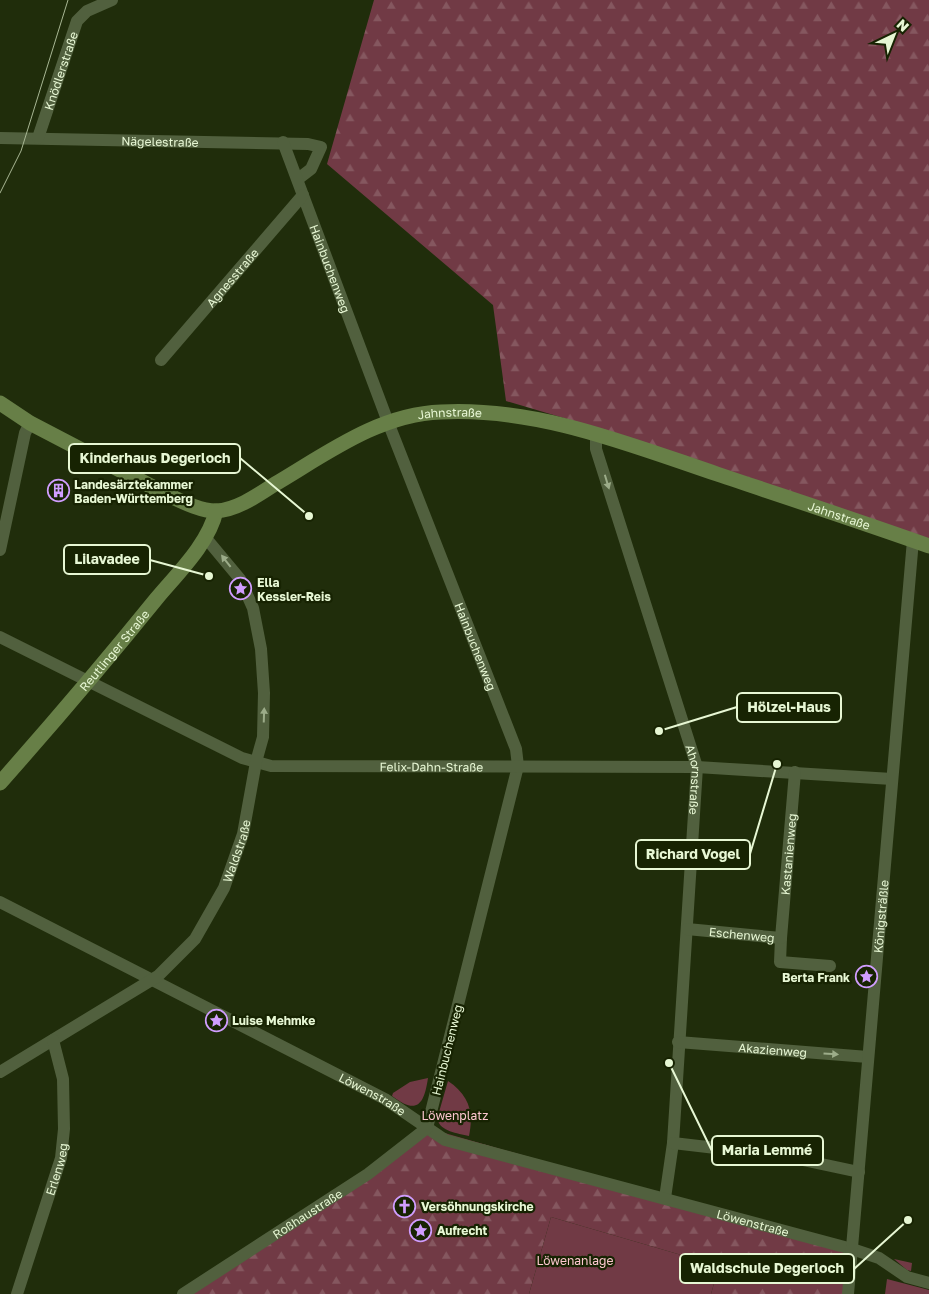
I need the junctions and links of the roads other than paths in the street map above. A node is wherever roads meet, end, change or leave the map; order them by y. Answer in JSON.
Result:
{"nodes":[{"id":1,"x":112,"y":0,"type":"edge"},
{"id":2,"x":0,"y":138,"type":"edge"},
{"id":3,"x":38,"y":138,"type":"junction"},
{"id":4,"x":283,"y":142,"type":"junction"},
{"id":5,"x":298,"y":179,"type":"junction"},
{"id":6,"x":303,"y":195,"type":"junction"},
{"id":7,"x":161,"y":360,"type":"dead end"},
{"id":8,"x":0,"y":403,"type":"edge"},
{"id":9,"x":388,"y":422,"type":"junction"},
{"id":10,"x":30,"y":423,"type":"junction"},
{"id":11,"x":596,"y":435,"type":"junction"},
{"id":12,"x":216,"y":511,"type":"junction"},
{"id":13,"x":204,"y":537,"type":"junction"},
{"id":14,"x":913,"y":540,"type":"junction"},
{"id":15,"x":929,"y":546,"type":"edge"},
{"id":16,"x":0,"y":550,"type":"edge"},
{"id":17,"x":0,"y":637,"type":"edge"},
{"id":18,"x":89,"y":682,"type":"junction"},
{"id":19,"x":256,"y":762,"type":"junction"},
{"id":20,"x":518,"y":766,"type":"junction"},
{"id":21,"x":697,"y":767,"type":"junction"},
{"id":22,"x":794,"y":772,"type":"junction"},
{"id":23,"x":892,"y":779,"type":"junction"},
{"id":24,"x":0,"y":783,"type":"edge"},
{"id":25,"x":0,"y":902,"type":"edge"},
{"id":26,"x":688,"y":929,"type":"junction"},
{"id":27,"x":781,"y":938,"type":"junction"},
{"id":28,"x":830,"y":966,"type":"dead end"},
{"id":29,"x":152,"y":979,"type":"junction"},
{"id":30,"x":54,"y":1040,"type":"junction"},
{"id":31,"x":678,"y":1042,"type":"junction"},
{"id":32,"x":868,"y":1057,"type":"junction"},
{"id":33,"x":0,"y":1072,"type":"edge"},
{"id":34,"x":427,"y":1128,"type":"junction"},
{"id":35,"x":673,"y":1143,"type":"junction"},
{"id":36,"x":859,"y":1172,"type":"junction"},
{"id":37,"x":665,"y":1198,"type":"junction"},
{"id":38,"x":852,"y":1249,"type":"junction"},
{"id":39,"x":929,"y":1282,"type":"edge"},
{"id":40,"x":17,"y":1294,"type":"edge"},
{"id":41,"x":182,"y":1294,"type":"edge"},
{"id":42,"x":848,"y":1294,"type":"edge"}],
"edges":[{"from":1,"to":3,"type":"street","name":"Knödlerstraße"},
{"from":2,"to":3,"type":"street","name":"Nägelestraße"},
{"from":3,"to":4,"type":"street","name":"Nägelestraße"},
{"from":4,"to":5,"type":"street","name":"Hainbuchenweg"},
{"from":4,"to":5,"type":"street","name":"Nägelestraße"},
{"from":5,"to":6,"type":"street","name":"Hainbuchenweg"},
{"from":6,"to":7,"type":"street","name":"Agnesstraße"},
{"from":6,"to":9,"type":"street","name":"Hainbuchenweg"},
{"from":8,"to":10,"type":"main road"},
{"from":9,"to":11,"type":"main road","name":"Jahnstraße"},
{"from":9,"to":12,"type":"main road","name":"Jahnstraße"},
{"from":9,"to":20,"type":"street","name":"Hainbuchenweg"},
{"from":10,"to":12,"type":"main road"},
{"from":10,"to":16,"type":"street"},
{"from":11,"to":14,"type":"main road","name":"Jahnstraße"},
{"from":11,"to":21,"type":"street","name":"Ahornstraße","one_way":true},
{"from":12,"to":13,"type":"main road","name":"Reutlinger Straße"},
{"from":13,"to":18,"type":"main road","name":"Reutlinger Straße"},
{"from":19,"to":13,"type":"street","name":"Waldstraße","one_way":true},
{"from":14,"to":15,"type":"main road","name":"Jahnstraße"},
{"from":14,"to":23,"type":"street","name":"Königsträßle"},
{"from":17,"to":18,"type":"street","name":"Felix-Dahn-Straße"},
{"from":18,"to":19,"type":"street","name":"Felix-Dahn-Straße"},
{"from":18,"to":24,"type":"main road","name":"Reutlinger Straße"},
{"from":19,"to":20,"type":"street","name":"Felix-Dahn-Straße"},
{"from":19,"to":29,"type":"street","name":"Waldstraße"},
{"from":20,"to":21,"type":"street","name":"Felix-Dahn-Straße"},
{"from":20,"to":34,"type":"street","name":"Hainbuchenweg"},
{"from":21,"to":22,"type":"street","name":"Felix-Dahn-Straße"},
{"from":21,"to":26,"type":"street","name":"Ahornstraße"},
{"from":22,"to":23,"type":"street","name":"Felix-Dahn-Straße"},
{"from":22,"to":27,"type":"street","name":"Kastanienweg"},
{"from":23,"to":32,"type":"street","name":"Königsträßle"},
{"from":25,"to":29,"type":"street","name":"Löwenstraße"},
{"from":26,"to":27,"type":"street","name":"Eschenweg"},
{"from":26,"to":31,"type":"street","name":"Ahornstraße"},
{"from":27,"to":28,"type":"street","name":"Eschenweg"},
{"from":29,"to":30,"type":"street","name":"Waldstraße"},
{"from":29,"to":34,"type":"street","name":"Löwenstraße"},
{"from":30,"to":33,"type":"street","name":"Waldstraße"},
{"from":30,"to":40,"type":"street","name":"Erlenweg"},
{"from":31,"to":32,"type":"street","name":"Akazienweg","one_way":true},
{"from":31,"to":35,"type":"street","name":"Ahornstraße"},
{"from":32,"to":36,"type":"street","name":"Königsträßle"},
{"from":34,"to":37,"type":"street","name":"Löwenstraße"},
{"from":34,"to":41,"type":"street","name":"Roßhaustraße"},
{"from":35,"to":36,"type":"street"},
{"from":35,"to":37,"type":"street","name":"Ahornstraße"},
{"from":36,"to":38,"type":"street","name":"Königsträßle"},
{"from":37,"to":38,"type":"street","name":"Löwenstraße"},
{"from":38,"to":39,"type":"street","name":"Löwenstraße"},
{"from":38,"to":42,"type":"street","name":"Königsträßle"}]}
